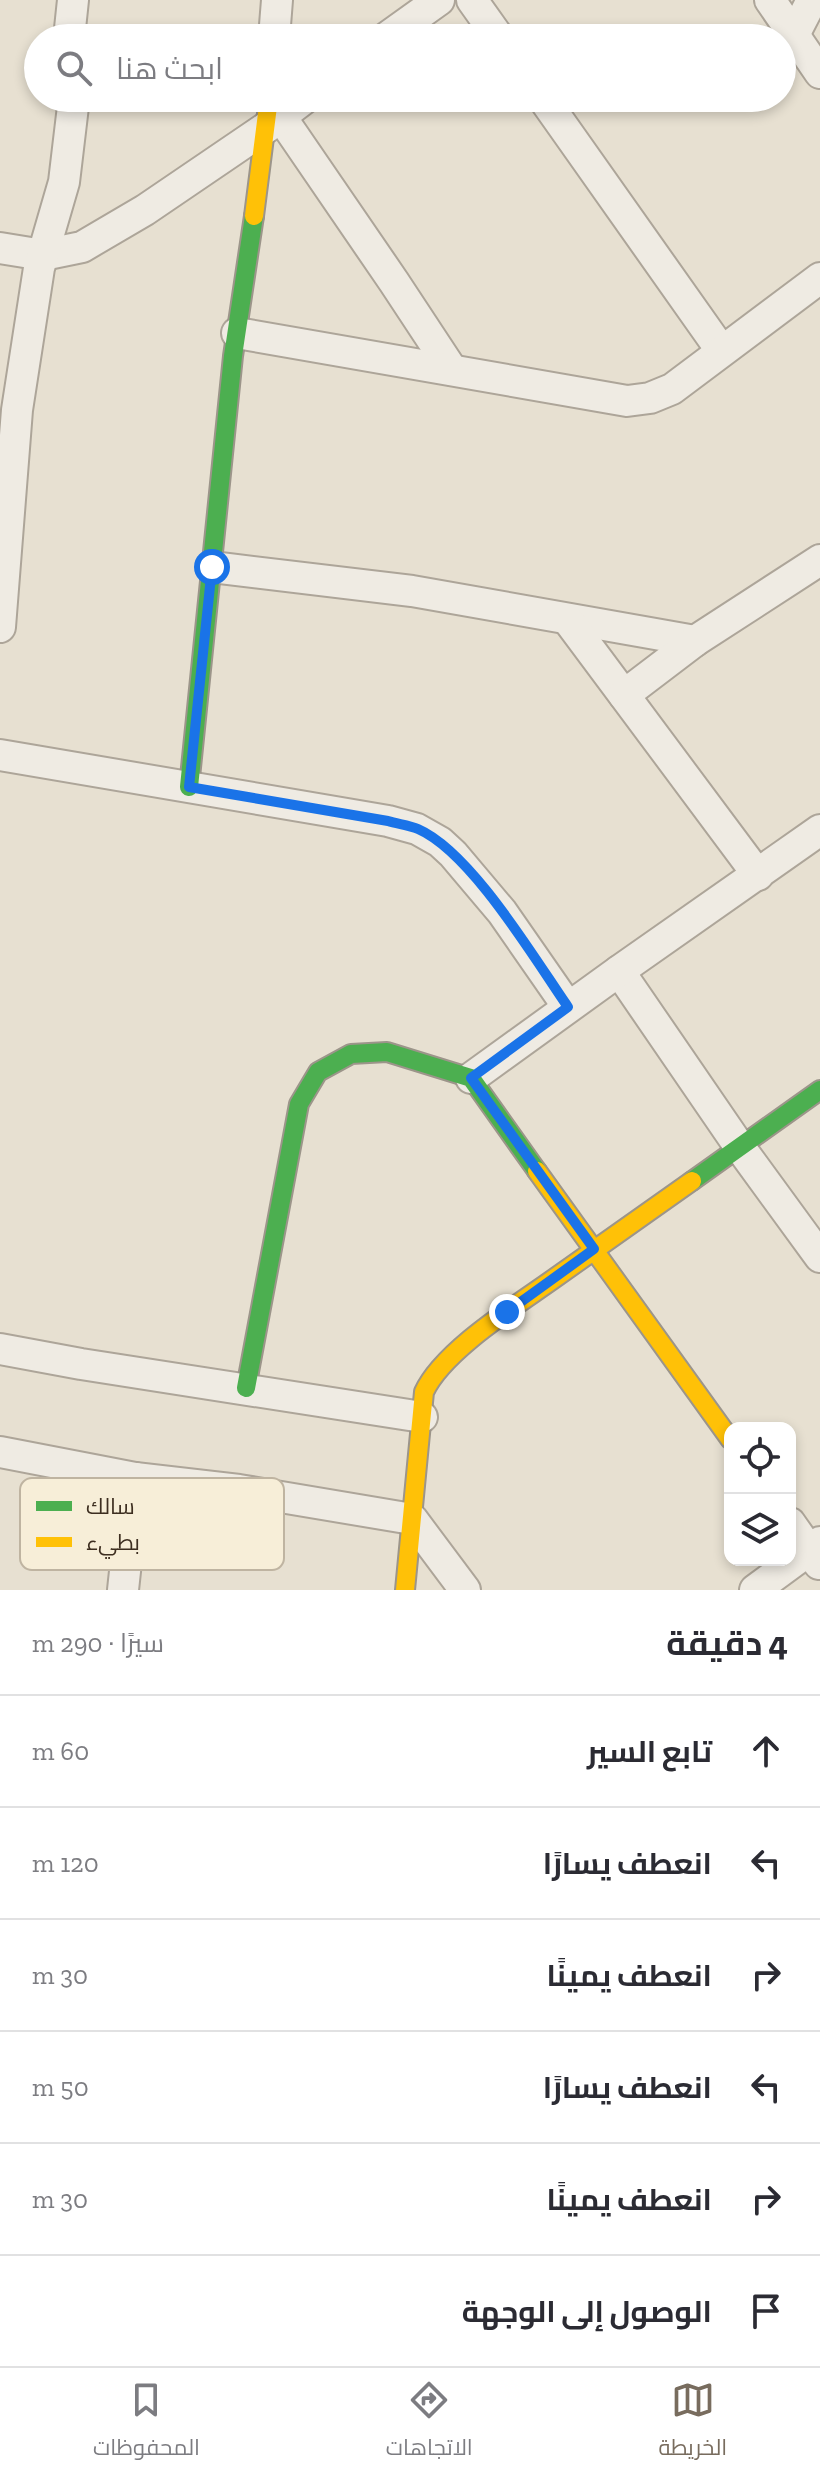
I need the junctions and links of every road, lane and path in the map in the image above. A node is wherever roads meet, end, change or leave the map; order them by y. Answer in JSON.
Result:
{"nodes":[{"id":1,"x":73,"y":0,"type":"edge"},
{"id":2,"x":84,"y":0,"type":"edge"},
{"id":3,"x":277,"y":0,"type":"edge"},
{"id":4,"x":439,"y":0,"type":"edge"},
{"id":5,"x":472,"y":0,"type":"edge"},
{"id":6,"x":770,"y":0,"type":"edge"},
{"id":7,"x":812,"y":0,"type":"edge"},
{"id":8,"x":70,"y":24,"type":"edge"},
{"id":9,"x":81,"y":24,"type":"edge"},
{"id":10,"x":275,"y":24,"type":"edge"},
{"id":11,"x":406,"y":24,"type":"edge"},
{"id":12,"x":489,"y":24,"type":"edge"},
{"id":13,"x":786,"y":24,"type":"edge"},
{"id":14,"x":796,"y":31,"type":"edge"},
{"id":15,"x":796,"y":38,"type":"edge"},
{"id":16,"x":820,"y":73,"type":"edge"},
{"id":17,"x":59,"y":112,"type":"edge"},
{"id":18,"x":72,"y":112,"type":"edge"},
{"id":19,"x":553,"y":112,"type":"edge"},
{"id":20,"x":272,"y":114,"type":"edge"},
{"id":21,"x":0,"y":248,"type":"edge"},
{"id":22,"x":43,"y":255,"type":"junction"},
{"id":23,"x":820,"y":278,"type":"edge"},
{"id":24,"x":237,"y":333,"type":"junction"},
{"id":25,"x":721,"y":350,"type":"junction"},
{"id":26,"x":452,"y":370,"type":"junction"},
{"id":27,"x":820,"y":560,"type":"edge"},
{"id":28,"x":212,"y":567,"type":"junction"},
{"id":29,"x":568,"y":620,"type":"junction"},
{"id":30,"x":0,"y":627,"type":"edge"},
{"id":31,"x":695,"y":641,"type":"junction"},
{"id":32,"x":624,"y":695,"type":"junction"},
{"id":33,"x":0,"y":755,"type":"edge"},
{"id":34,"x":189,"y":787,"type":"junction"},
{"id":35,"x":820,"y":830,"type":"edge"},
{"id":36,"x":758,"y":875,"type":"junction"},
{"id":37,"x":619,"y":971,"type":"junction"},
{"id":38,"x":568,"y":1007,"type":"junction"},
{"id":39,"x":471,"y":1078,"type":"junction"},
{"id":40,"x":820,"y":1090,"type":"edge"},
{"id":41,"x":739,"y":1146,"type":"junction"},
{"id":42,"x":594,"y":1249,"type":"junction"},
{"id":43,"x":820,"y":1257,"type":"edge"},
{"id":44,"x":0,"y":1349,"type":"edge"},
{"id":45,"x":246,"y":1388,"type":"junction"},
{"id":46,"x":422,"y":1417,"type":"junction"},
{"id":47,"x":724,"y":1431,"type":"edge"},
{"id":48,"x":0,"y":1452,"type":"edge"},
{"id":49,"x":135,"y":1478,"type":"edge"},
{"id":50,"x":284,"y":1498,"type":"edge"},
{"id":51,"x":412,"y":1519,"type":"junction"},
{"id":52,"x":796,"y":1530,"type":"edge"},
{"id":53,"x":816,"y":1552,"type":"edge"},
{"id":54,"x":125,"y":1570,"type":"edge"},
{"id":55,"x":123,"y":1590,"type":"edge"},
{"id":56,"x":405,"y":1590,"type":"edge"},
{"id":57,"x":465,"y":1590,"type":"edge"},
{"id":58,"x":755,"y":1590,"type":"edge"}],
"edges":[{"from":1,"to":8,"type":"street"},
{"from":2,"to":9,"type":"street"},
{"from":3,"to":10,"type":"street"},
{"from":4,"to":11,"type":"street"},
{"from":5,"to":12,"type":"street"},
{"from":6,"to":13,"type":"street"},
{"from":7,"to":14,"type":"street"},
{"from":15,"to":16,"type":"street"},
{"from":17,"to":22,"type":"street"},
{"from":18,"to":22,"type":"street"},
{"from":19,"to":25,"type":"street"},
{"from":20,"to":22,"type":"street"},
{"from":20,"to":24,"type":"street"},
{"from":20,"to":26,"type":"street"},
{"from":21,"to":22,"type":"street"},
{"from":22,"to":30,"type":"street"},
{"from":23,"to":25,"type":"street"},
{"from":24,"to":26,"type":"street"},
{"from":24,"to":28,"type":"street"},
{"from":25,"to":26,"type":"street"},
{"from":27,"to":31,"type":"street"},
{"from":28,"to":29,"type":"street"},
{"from":28,"to":34,"type":"street"},
{"from":29,"to":31,"type":"street"},
{"from":29,"to":32,"type":"street"},
{"from":31,"to":32,"type":"street"},
{"from":32,"to":36,"type":"street"},
{"from":33,"to":34,"type":"street"},
{"from":34,"to":38,"type":"street"},
{"from":35,"to":36,"type":"street"},
{"from":36,"to":37,"type":"street"},
{"from":37,"to":38,"type":"street"},
{"from":37,"to":41,"type":"street"},
{"from":38,"to":39,"type":"street"},
{"from":39,"to":42,"type":"street"},
{"from":39,"to":45,"type":"street"},
{"from":40,"to":41,"type":"street"},
{"from":41,"to":42,"type":"street"},
{"from":41,"to":43,"type":"street"},
{"from":42,"to":46,"type":"street"},
{"from":42,"to":47,"type":"street"},
{"from":44,"to":45,"type":"street"},
{"from":45,"to":46,"type":"street"},
{"from":46,"to":51,"type":"street"},
{"from":48,"to":49,"type":"street"},
{"from":50,"to":51,"type":"street"},
{"from":51,"to":56,"type":"street"},
{"from":51,"to":57,"type":"street"},
{"from":52,"to":53,"type":"street"},
{"from":53,"to":58,"type":"street"},
{"from":54,"to":55,"type":"street"}]}
